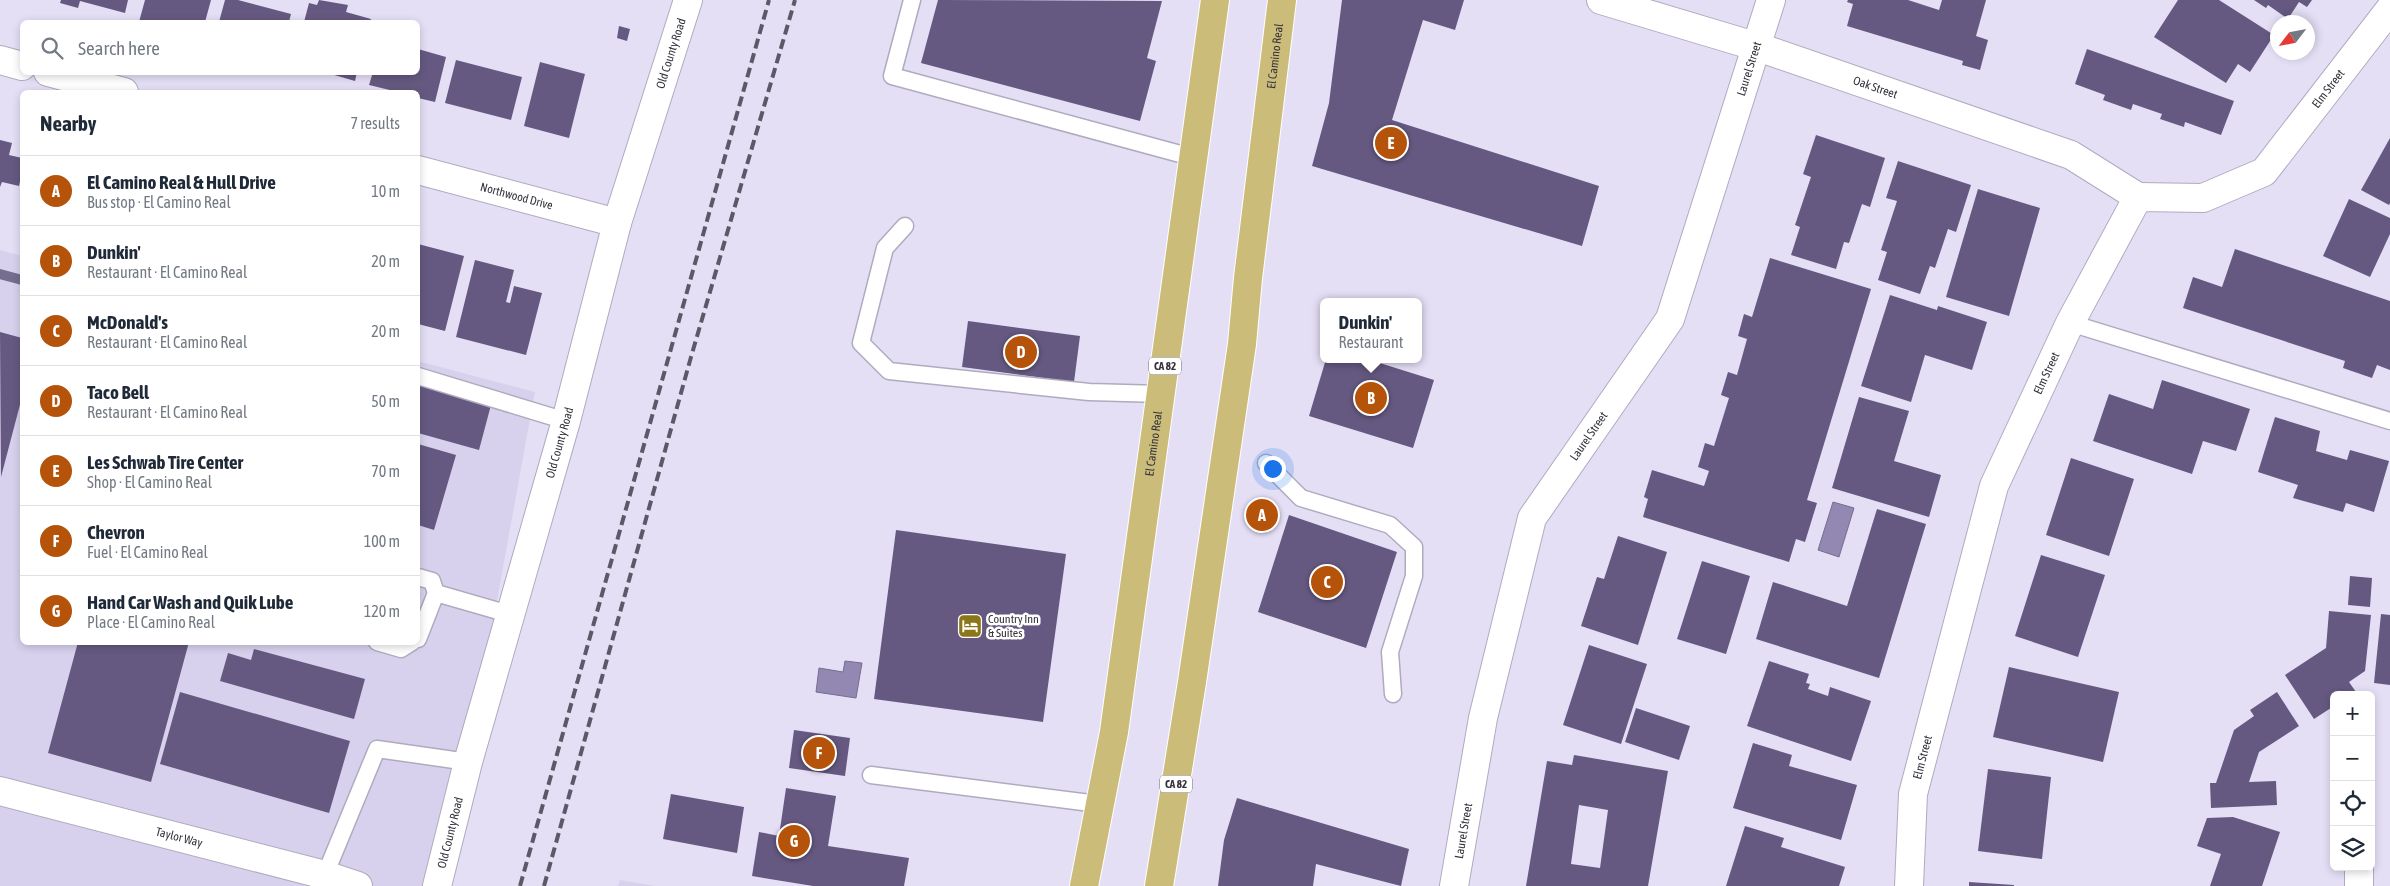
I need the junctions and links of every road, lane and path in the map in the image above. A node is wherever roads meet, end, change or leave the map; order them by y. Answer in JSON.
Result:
{"nodes":[{"id":1,"x":688,"y":0,"type":"edge"},
{"id":2,"x":912,"y":0,"type":"edge"},
{"id":3,"x":1215,"y":0,"type":"edge"},
{"id":4,"x":1282,"y":0,"type":"edge"},
{"id":5,"x":1601,"y":0,"type":"edge"},
{"id":6,"x":1771,"y":0,"type":"edge"},
{"id":7,"x":2390,"y":9,"type":"edge"},
{"id":8,"x":1758,"y":47,"type":"junction"},
{"id":9,"x":0,"y":60,"type":"edge"},
{"id":10,"x":20,"y":65,"type":"edge"},
{"id":11,"x":59,"y":75,"type":"edge"},
{"id":12,"x":116,"y":90,"type":"edge"},
{"id":13,"x":1195,"y":158,"type":"junction"},
{"id":14,"x":420,"y":171,"type":"edge"},
{"id":15,"x":2138,"y":197,"type":"junction"},
{"id":16,"x":617,"y":222,"type":"junction"},
{"id":17,"x":905,"y":226,"type":"dead end"},
{"id":18,"x":2070,"y":322,"type":"junction"},
{"id":19,"x":420,"y":377,"type":"edge"},
{"id":20,"x":1161,"y":394,"type":"junction"},
{"id":21,"x":566,"y":421,"type":"junction"},
{"id":22,"x":2390,"y":421,"type":"edge"},
{"id":23,"x":1266,"y":463,"type":"dead end"},
{"id":24,"x":420,"y":578,"type":"edge"},
{"id":25,"x":436,"y":593,"type":"junction"},
{"id":26,"x":510,"y":614,"type":"junction"},
{"id":27,"x":420,"y":634,"type":"edge"},
{"id":28,"x":387,"y":645,"type":"edge"},
{"id":29,"x":407,"y":645,"type":"edge"},
{"id":30,"x":1393,"y":694,"type":"dead end"},
{"id":31,"x":468,"y":762,"type":"junction"},
{"id":32,"x":871,"y":775,"type":"dead end"},
{"id":33,"x":0,"y":791,"type":"edge"},
{"id":34,"x":1098,"y":804,"type":"junction"},
{"id":35,"x":2359,"y":871,"type":"edge"},
{"id":36,"x":325,"y":875,"type":"junction"},
{"id":37,"x":358,"y":886,"type":"edge"},
{"id":38,"x":437,"y":886,"type":"edge"},
{"id":39,"x":1084,"y":886,"type":"edge"},
{"id":40,"x":1159,"y":886,"type":"edge"},
{"id":41,"x":1454,"y":886,"type":"edge"},
{"id":42,"x":1909,"y":886,"type":"edge"},
{"id":43,"x":2360,"y":886,"type":"edge"}],
"edges":[{"from":1,"to":16,"type":"street","name":"Old County Road"},
{"from":2,"to":13,"type":"lane"},
{"from":3,"to":13,"type":"main road","name":"El Camino Real","number":"CA 82"},
{"from":4,"to":40,"type":"main road","name":"El Camino Real","number":"CA 82"},
{"from":5,"to":8,"type":"street","name":"Oak Street"},
{"from":6,"to":8,"type":"street","name":"Laurel Street"},
{"from":7,"to":15,"type":"street","name":"Elm Street"},
{"from":8,"to":15,"type":"street","name":"Oak Street"},
{"from":8,"to":41,"type":"street","name":"Laurel Street"},
{"from":9,"to":10,"type":"street"},
{"from":11,"to":12,"type":"street"},
{"from":13,"to":20,"type":"main road","name":"El Camino Real","number":"CA 82"},
{"from":14,"to":16,"type":"street","name":"Northwood Drive"},
{"from":15,"to":18,"type":"street","name":"Elm Street"},
{"from":16,"to":21,"type":"street","name":"Old County Road"},
{"from":17,"to":20,"type":"lane"},
{"from":18,"to":22,"type":"lane"},
{"from":18,"to":42,"type":"street","name":"Elm Street"},
{"from":19,"to":21,"type":"lane"},
{"from":20,"to":34,"type":"main road","name":"El Camino Real","number":"CA 82"},
{"from":21,"to":26,"type":"street","name":"Old County Road"},
{"from":23,"to":30,"type":"lane"},
{"from":24,"to":25,"type":"lane"},
{"from":25,"to":26,"type":"lane"},
{"from":25,"to":27,"type":"lane"},
{"from":26,"to":31,"type":"street","name":"Old County Road"},
{"from":28,"to":29,"type":"lane"},
{"from":31,"to":36,"type":"lane"},
{"from":31,"to":38,"type":"street","name":"Old County Road"},
{"from":32,"to":34,"type":"lane"},
{"from":33,"to":36,"type":"street","name":"Taylor Way"},
{"from":34,"to":39,"type":"main road","name":"El Camino Real","number":"CA 82"},
{"from":35,"to":43,"type":"street"},
{"from":36,"to":37,"type":"street","name":"Taylor Way"}]}
